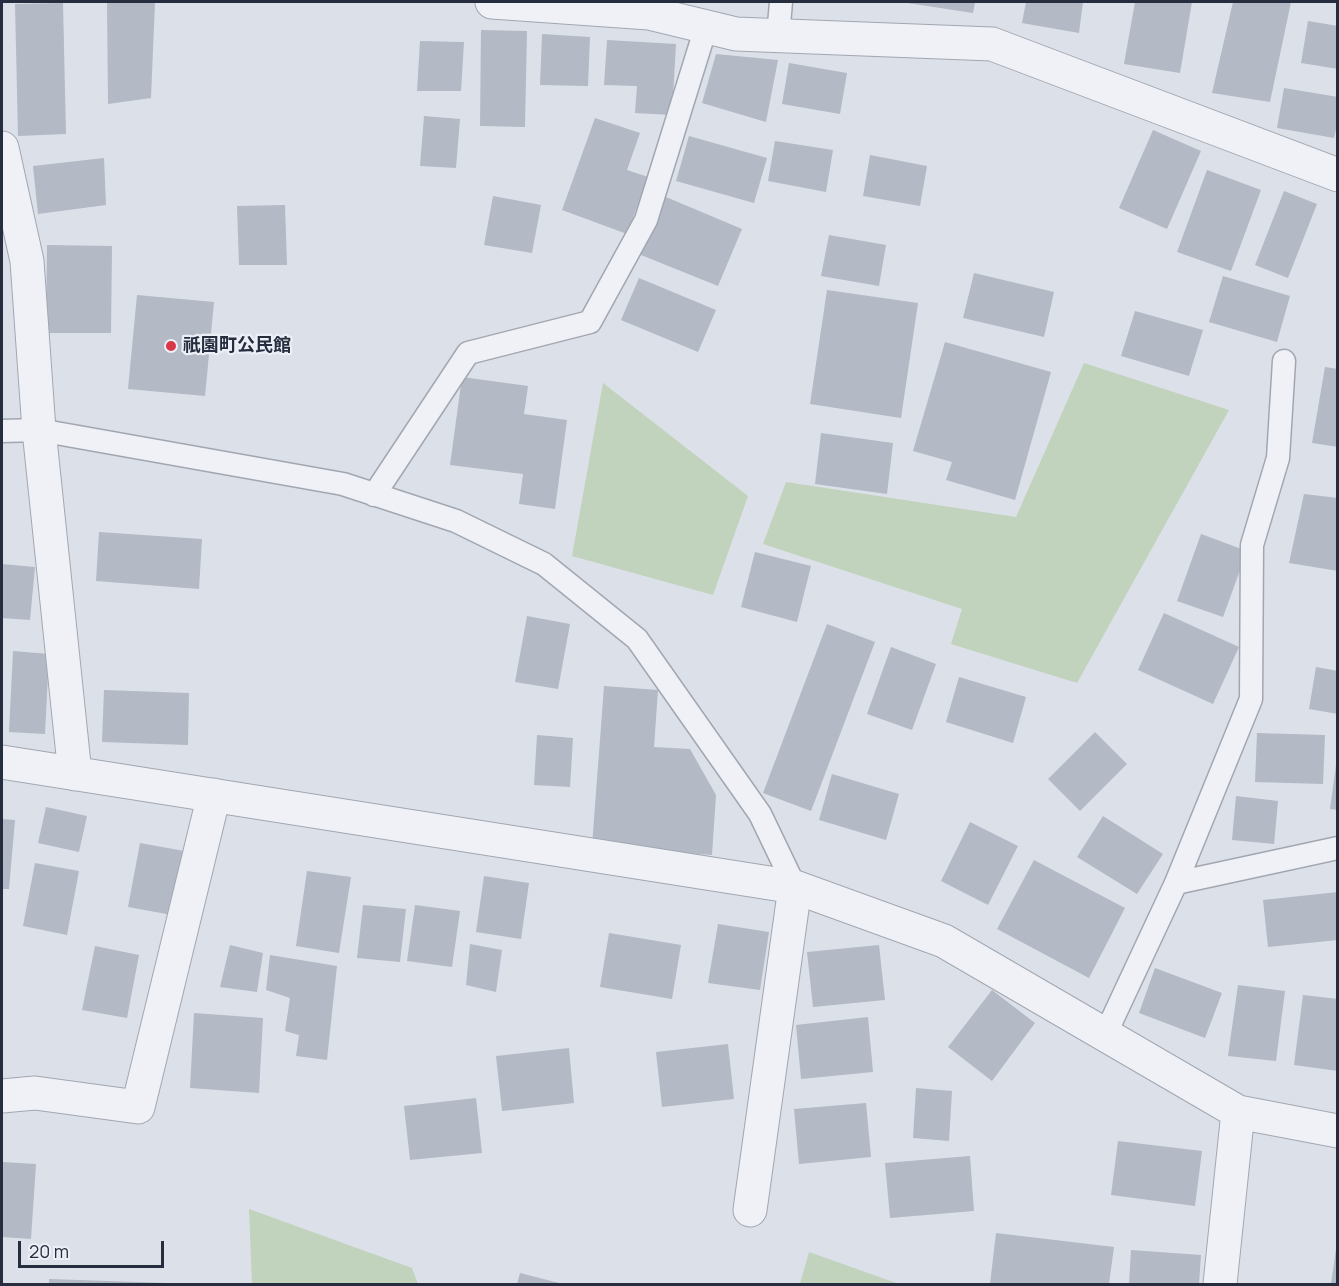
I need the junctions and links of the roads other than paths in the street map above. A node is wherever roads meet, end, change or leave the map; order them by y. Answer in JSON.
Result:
{"nodes":[{"id":1,"x":492,"y":2,"type":"edge"},
{"id":2,"x":781,"y":2,"type":"edge"},
{"id":3,"x":706,"y":27,"type":"junction"},
{"id":4,"x":778,"y":36,"type":"junction"},
{"id":5,"x":2,"y":148,"type":"edge"},
{"id":6,"x":1338,"y":175,"type":"edge"},
{"id":7,"x":1284,"y":361,"type":"dead end"},
{"id":8,"x":39,"y":430,"type":"junction"},
{"id":9,"x":2,"y":431,"type":"edge"},
{"id":10,"x":374,"y":495,"type":"junction"},
{"id":11,"x":2,"y":762,"type":"edge"},
{"id":12,"x":75,"y":774,"type":"junction"},
{"id":13,"x":214,"y":795,"type":"junction"},
{"id":14,"x":1338,"y":848,"type":"edge"},
{"id":15,"x":1176,"y":883,"type":"junction"},
{"id":16,"x":795,"y":887,"type":"junction"},
{"id":17,"x":1105,"y":1035,"type":"junction"},
{"id":18,"x":2,"y":1096,"type":"edge"},
{"id":19,"x":1238,"y":1112,"type":"junction"},
{"id":20,"x":1338,"y":1131,"type":"edge"},
{"id":21,"x":750,"y":1210,"type":"dead end"},
{"id":22,"x":1220,"y":1284,"type":"edge"}],
"edges":[{"from":1,"to":3,"type":"street"},
{"from":2,"to":4,"type":"lane"},
{"from":3,"to":4,"type":"street"},
{"from":3,"to":10,"type":"lane"},
{"from":4,"to":6,"type":"street"},
{"from":5,"to":8,"type":"street"},
{"from":7,"to":15,"type":"lane"},
{"from":8,"to":9,"type":"lane"},
{"from":8,"to":10,"type":"lane"},
{"from":8,"to":12,"type":"street"},
{"from":10,"to":16,"type":"lane"},
{"from":11,"to":12,"type":"street"},
{"from":12,"to":13,"type":"street"},
{"from":13,"to":16,"type":"street"},
{"from":13,"to":18,"type":"street"},
{"from":14,"to":15,"type":"lane"},
{"from":15,"to":17,"type":"lane"},
{"from":16,"to":17,"type":"street"},
{"from":16,"to":21,"type":"street"},
{"from":17,"to":19,"type":"street"},
{"from":19,"to":20,"type":"street"},
{"from":19,"to":22,"type":"street"}]}
